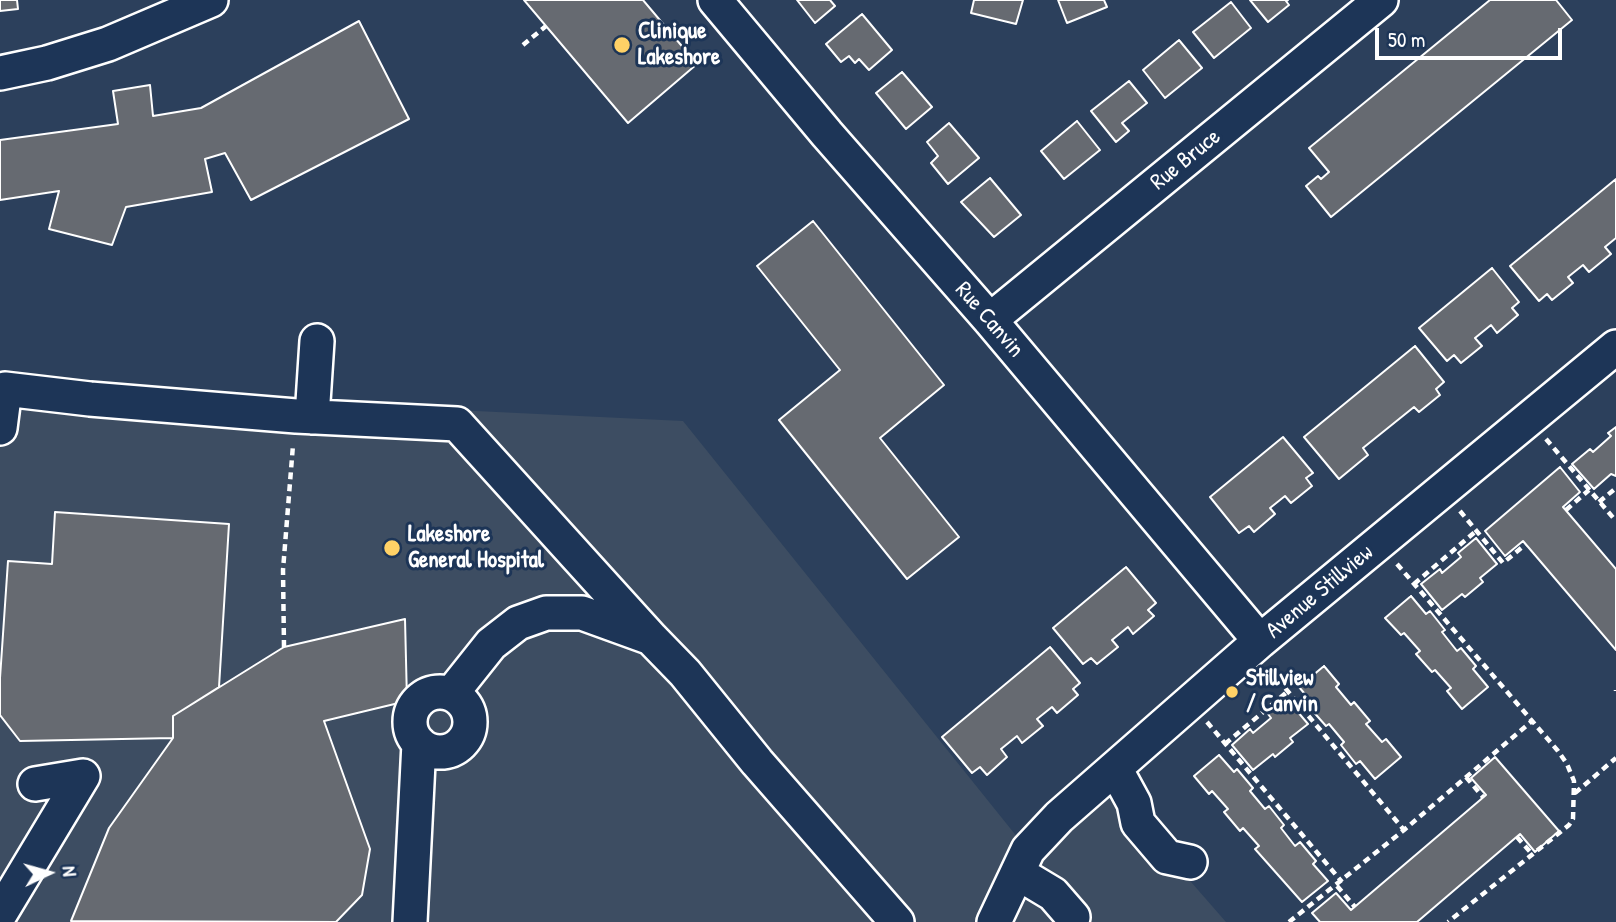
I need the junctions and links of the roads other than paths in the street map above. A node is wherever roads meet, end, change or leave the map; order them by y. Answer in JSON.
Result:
{"nodes":[{"id":1,"x":211,"y":0,"type":"edge"},
{"id":2,"x":715,"y":0,"type":"edge"},
{"id":3,"x":1381,"y":0,"type":"edge"},
{"id":4,"x":144,"y":13,"type":"edge"},
{"id":5,"x":0,"y":73,"type":"edge"},
{"id":6,"x":990,"y":320,"type":"junction"},
{"id":7,"x":317,"y":341,"type":"dead end"},
{"id":8,"x":1616,"y":347,"type":"edge"},
{"id":9,"x":304,"y":416,"type":"junction"},
{"id":10,"x":0,"y":428,"type":"edge"},
{"id":11,"x":651,"y":638,"type":"junction"},
{"id":12,"x":1263,"y":653,"type":"junction"},
{"id":13,"x":452,"y":693,"type":"junction"},
{"id":14,"x":419,"y":743,"type":"junction"},
{"id":15,"x":1115,"y":768,"type":"junction"},
{"id":16,"x":35,"y":784,"type":"dead end"},
{"id":17,"x":1190,"y":862,"type":"dead end"},
{"id":18,"x":1017,"y":873,"type":"junction"},
{"id":19,"x":0,"y":914,"type":"edge"},
{"id":20,"x":1073,"y":917,"type":"dead end"},
{"id":21,"x":410,"y":922,"type":"edge"},
{"id":22,"x":897,"y":922,"type":"edge"},
{"id":23,"x":994,"y":922,"type":"edge"}],
"edges":[{"from":1,"to":4,"type":"street"},
{"from":2,"to":6,"type":"street","name":"Rue Canvin"},
{"from":3,"to":6,"type":"street","name":"Rue Bruce"},
{"from":4,"to":5,"type":"street"},
{"from":6,"to":12,"type":"street","name":"Rue Canvin"},
{"from":7,"to":9,"type":"street"},
{"from":8,"to":12,"type":"street","name":"Avenue Stillview"},
{"from":9,"to":10,"type":"street"},
{"from":9,"to":11,"type":"street"},
{"from":11,"to":13,"type":"street"},
{"from":11,"to":22,"type":"street"},
{"from":12,"to":15,"type":"street","name":"Avenue Stillview"},
{"from":13,"to":14,"type":"street"},
{"from":13,"to":14,"type":"street"},
{"from":14,"to":21,"type":"street"},
{"from":15,"to":17,"type":"street"},
{"from":15,"to":18,"type":"street","name":"Avenue Stillview"},
{"from":16,"to":19,"type":"street"},
{"from":18,"to":20,"type":"street"},
{"from":18,"to":23,"type":"street","name":"Avenue Stillview"}]}
